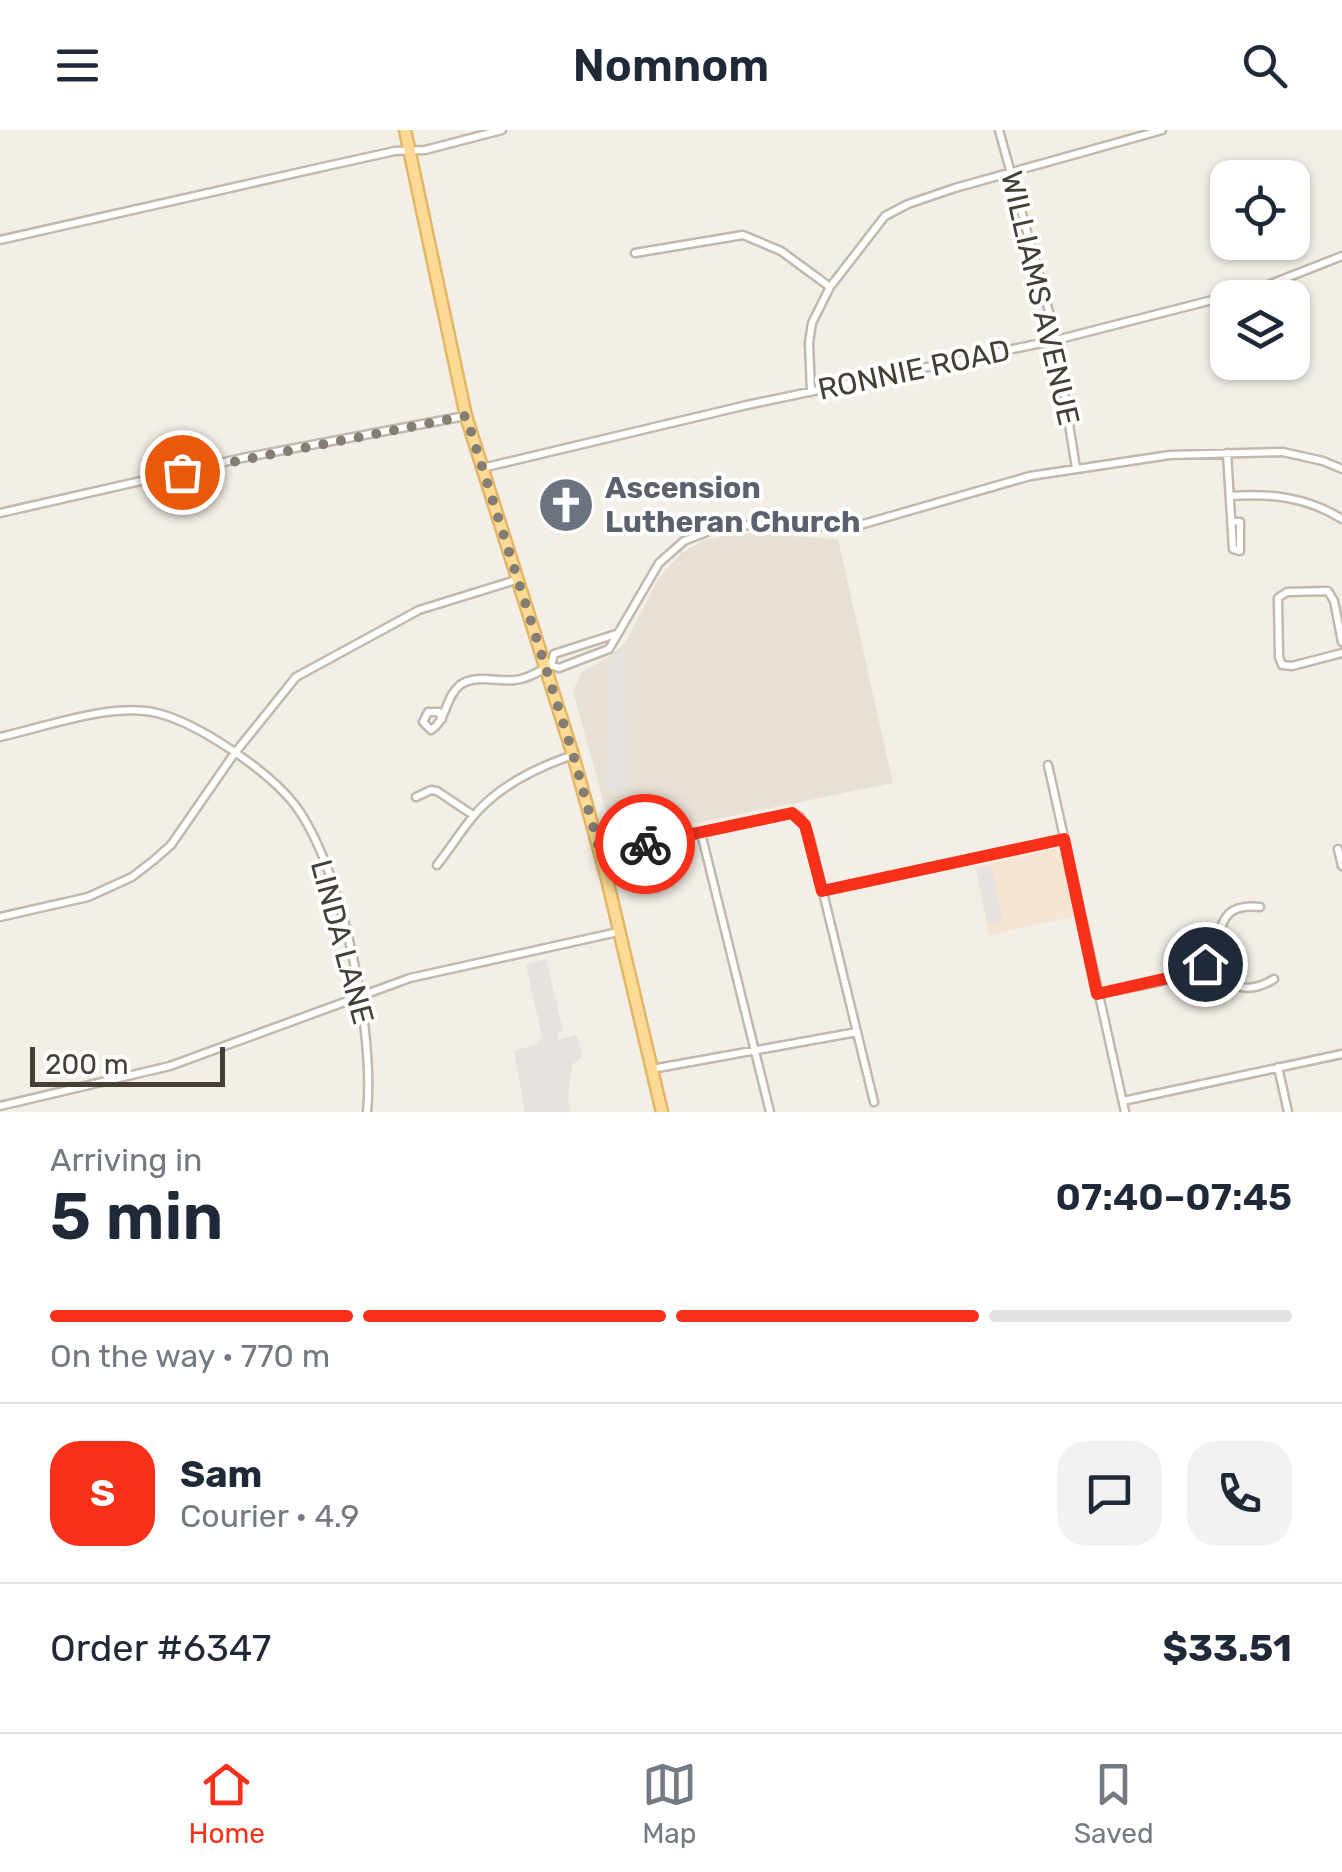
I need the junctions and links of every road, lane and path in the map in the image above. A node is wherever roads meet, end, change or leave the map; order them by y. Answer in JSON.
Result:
{"nodes":[{"id":1,"x":405,"y":130,"type":"edge"},
{"id":2,"x":502,"y":130,"type":"edge"},
{"id":3,"x":1000,"y":130,"type":"edge"},
{"id":4,"x":1162,"y":130,"type":"edge"},
{"id":5,"x":410,"y":151,"type":"junction"},
{"id":6,"x":1012,"y":172,"type":"junction"},
{"id":7,"x":0,"y":240,"type":"edge"},
{"id":8,"x":636,"y":253,"type":"dead end"},
{"id":9,"x":1342,"y":256,"type":"edge"},
{"id":10,"x":830,"y":287,"type":"junction"},
{"id":11,"x":1056,"y":340,"type":"junction"},
{"id":12,"x":811,"y":392,"type":"junction"},
{"id":13,"x":466,"y":416,"type":"junction"},
{"id":14,"x":1227,"y":453,"type":"junction"},
{"id":15,"x":481,"y":468,"type":"junction"},
{"id":16,"x":1076,"y":468,"type":"junction"},
{"id":17,"x":1342,"y":469,"type":"edge"},
{"id":18,"x":1230,"y":496,"type":"junction"},
{"id":19,"x":0,"y":513,"type":"edge"},
{"id":20,"x":1342,"y":519,"type":"edge"},
{"id":21,"x":1231,"y":521,"type":"dead end"},
{"id":22,"x":516,"y":580,"type":"junction"},
{"id":23,"x":617,"y":634,"type":"junction"},
{"id":24,"x":1342,"y":642,"type":"edge"},
{"id":25,"x":1342,"y":653,"type":"edge"},
{"id":26,"x":548,"y":666,"type":"junction"},
{"id":27,"x":442,"y":719,"type":"dead end"},
{"id":28,"x":0,"y":737,"type":"edge"},
{"id":29,"x":234,"y":754,"type":"junction"},
{"id":30,"x":573,"y":754,"type":"junction"},
{"id":31,"x":1048,"y":765,"type":"dead end"},
{"id":32,"x":416,"y":797,"type":"dead end"},
{"id":33,"x":473,"y":816,"type":"junction"},
{"id":34,"x":701,"y":832,"type":"junction"},
{"id":35,"x":1064,"y":839,"type":"junction"},
{"id":36,"x":1338,"y":850,"type":"dead end"},
{"id":37,"x":601,"y":855,"type":"junction"},
{"id":38,"x":436,"y":864,"type":"dead end"},
{"id":39,"x":1342,"y":866,"type":"edge"},
{"id":40,"x":822,"y":891,"type":"junction"},
{"id":41,"x":1260,"y":907,"type":"dead end"},
{"id":42,"x":0,"y":917,"type":"edge"},
{"id":43,"x":620,"y":931,"type":"junction"},
{"id":44,"x":1205,"y":964,"type":"junction"},
{"id":45,"x":1274,"y":980,"type":"dead end"},
{"id":46,"x":1097,"y":994,"type":"junction"},
{"id":47,"x":360,"y":995,"type":"junction"},
{"id":48,"x":857,"y":1032,"type":"junction"},
{"id":49,"x":756,"y":1051,"type":"junction"},
{"id":50,"x":1342,"y":1054,"type":"edge"},
{"id":51,"x":1278,"y":1067,"type":"junction"},
{"id":52,"x":652,"y":1069,"type":"junction"},
{"id":53,"x":1122,"y":1101,"type":"junction"},
{"id":54,"x":874,"y":1102,"type":"dead end"},
{"id":55,"x":0,"y":1106,"type":"edge"},
{"id":56,"x":368,"y":1112,"type":"edge"},
{"id":57,"x":662,"y":1112,"type":"edge"},
{"id":58,"x":770,"y":1112,"type":"edge"},
{"id":59,"x":1125,"y":1112,"type":"edge"},
{"id":60,"x":1288,"y":1112,"type":"edge"}],
"edges":[{"from":1,"to":5,"type":"main road"},
{"from":2,"to":5,"type":"street"},
{"from":3,"to":6,"type":"street","name":"WILLIAMS AVENUE"},
{"from":4,"to":6,"type":"street"},
{"from":5,"to":7,"type":"street"},
{"from":5,"to":13,"type":"main road"},
{"from":6,"to":10,"type":"street"},
{"from":6,"to":11,"type":"street","name":"WILLIAMS AVENUE"},
{"from":8,"to":10,"type":"street"},
{"from":9,"to":11,"type":"street","name":"RONNIE ROAD"},
{"from":10,"to":12,"type":"street"},
{"from":11,"to":12,"type":"street","name":"RONNIE ROAD"},
{"from":11,"to":16,"type":"street","name":"WILLIAMS AVENUE"},
{"from":12,"to":15,"type":"street","name":"RONNIE ROAD"},
{"from":13,"to":15,"type":"main road"},
{"from":13,"to":19,"type":"street"},
{"from":14,"to":16,"type":"street"},
{"from":14,"to":17,"type":"street"},
{"from":14,"to":18,"type":"street"},
{"from":15,"to":22,"type":"main road"},
{"from":16,"to":23,"type":"street"},
{"from":18,"to":20,"type":"street"},
{"from":18,"to":21,"type":"street"},
{"from":22,"to":26,"type":"main road"},
{"from":22,"to":29,"type":"street"},
{"from":23,"to":26,"type":"street"},
{"from":23,"to":26,"type":"street"},
{"from":24,"to":25,"type":"street"},
{"from":26,"to":27,"type":"street"},
{"from":26,"to":30,"type":"main road"},
{"from":28,"to":29,"type":"street","name":"LINDA LANE"},
{"from":29,"to":42,"type":"street"},
{"from":29,"to":47,"type":"street","name":"LINDA LANE"},
{"from":30,"to":33,"type":"street"},
{"from":30,"to":37,"type":"main road"},
{"from":31,"to":35,"type":"street"},
{"from":32,"to":33,"type":"street"},
{"from":33,"to":38,"type":"street"},
{"from":34,"to":37,"type":"street"},
{"from":34,"to":40,"type":"street"},
{"from":34,"to":49,"type":"street"},
{"from":35,"to":40,"type":"street"},
{"from":35,"to":46,"type":"street"},
{"from":36,"to":39,"type":"street"},
{"from":37,"to":43,"type":"main road"},
{"from":40,"to":48,"type":"street"},
{"from":41,"to":44,"type":"street"},
{"from":43,"to":47,"type":"street"},
{"from":43,"to":52,"type":"main road"},
{"from":44,"to":45,"type":"street"},
{"from":44,"to":46,"type":"street"},
{"from":46,"to":53,"type":"street"},
{"from":47,"to":55,"type":"street"},
{"from":47,"to":56,"type":"street","name":"LINDA LANE"},
{"from":48,"to":49,"type":"street"},
{"from":48,"to":54,"type":"street"},
{"from":49,"to":52,"type":"street"},
{"from":49,"to":58,"type":"street"},
{"from":50,"to":51,"type":"street"},
{"from":51,"to":53,"type":"street"},
{"from":51,"to":60,"type":"street"},
{"from":52,"to":57,"type":"main road"},
{"from":53,"to":59,"type":"street"}]}
